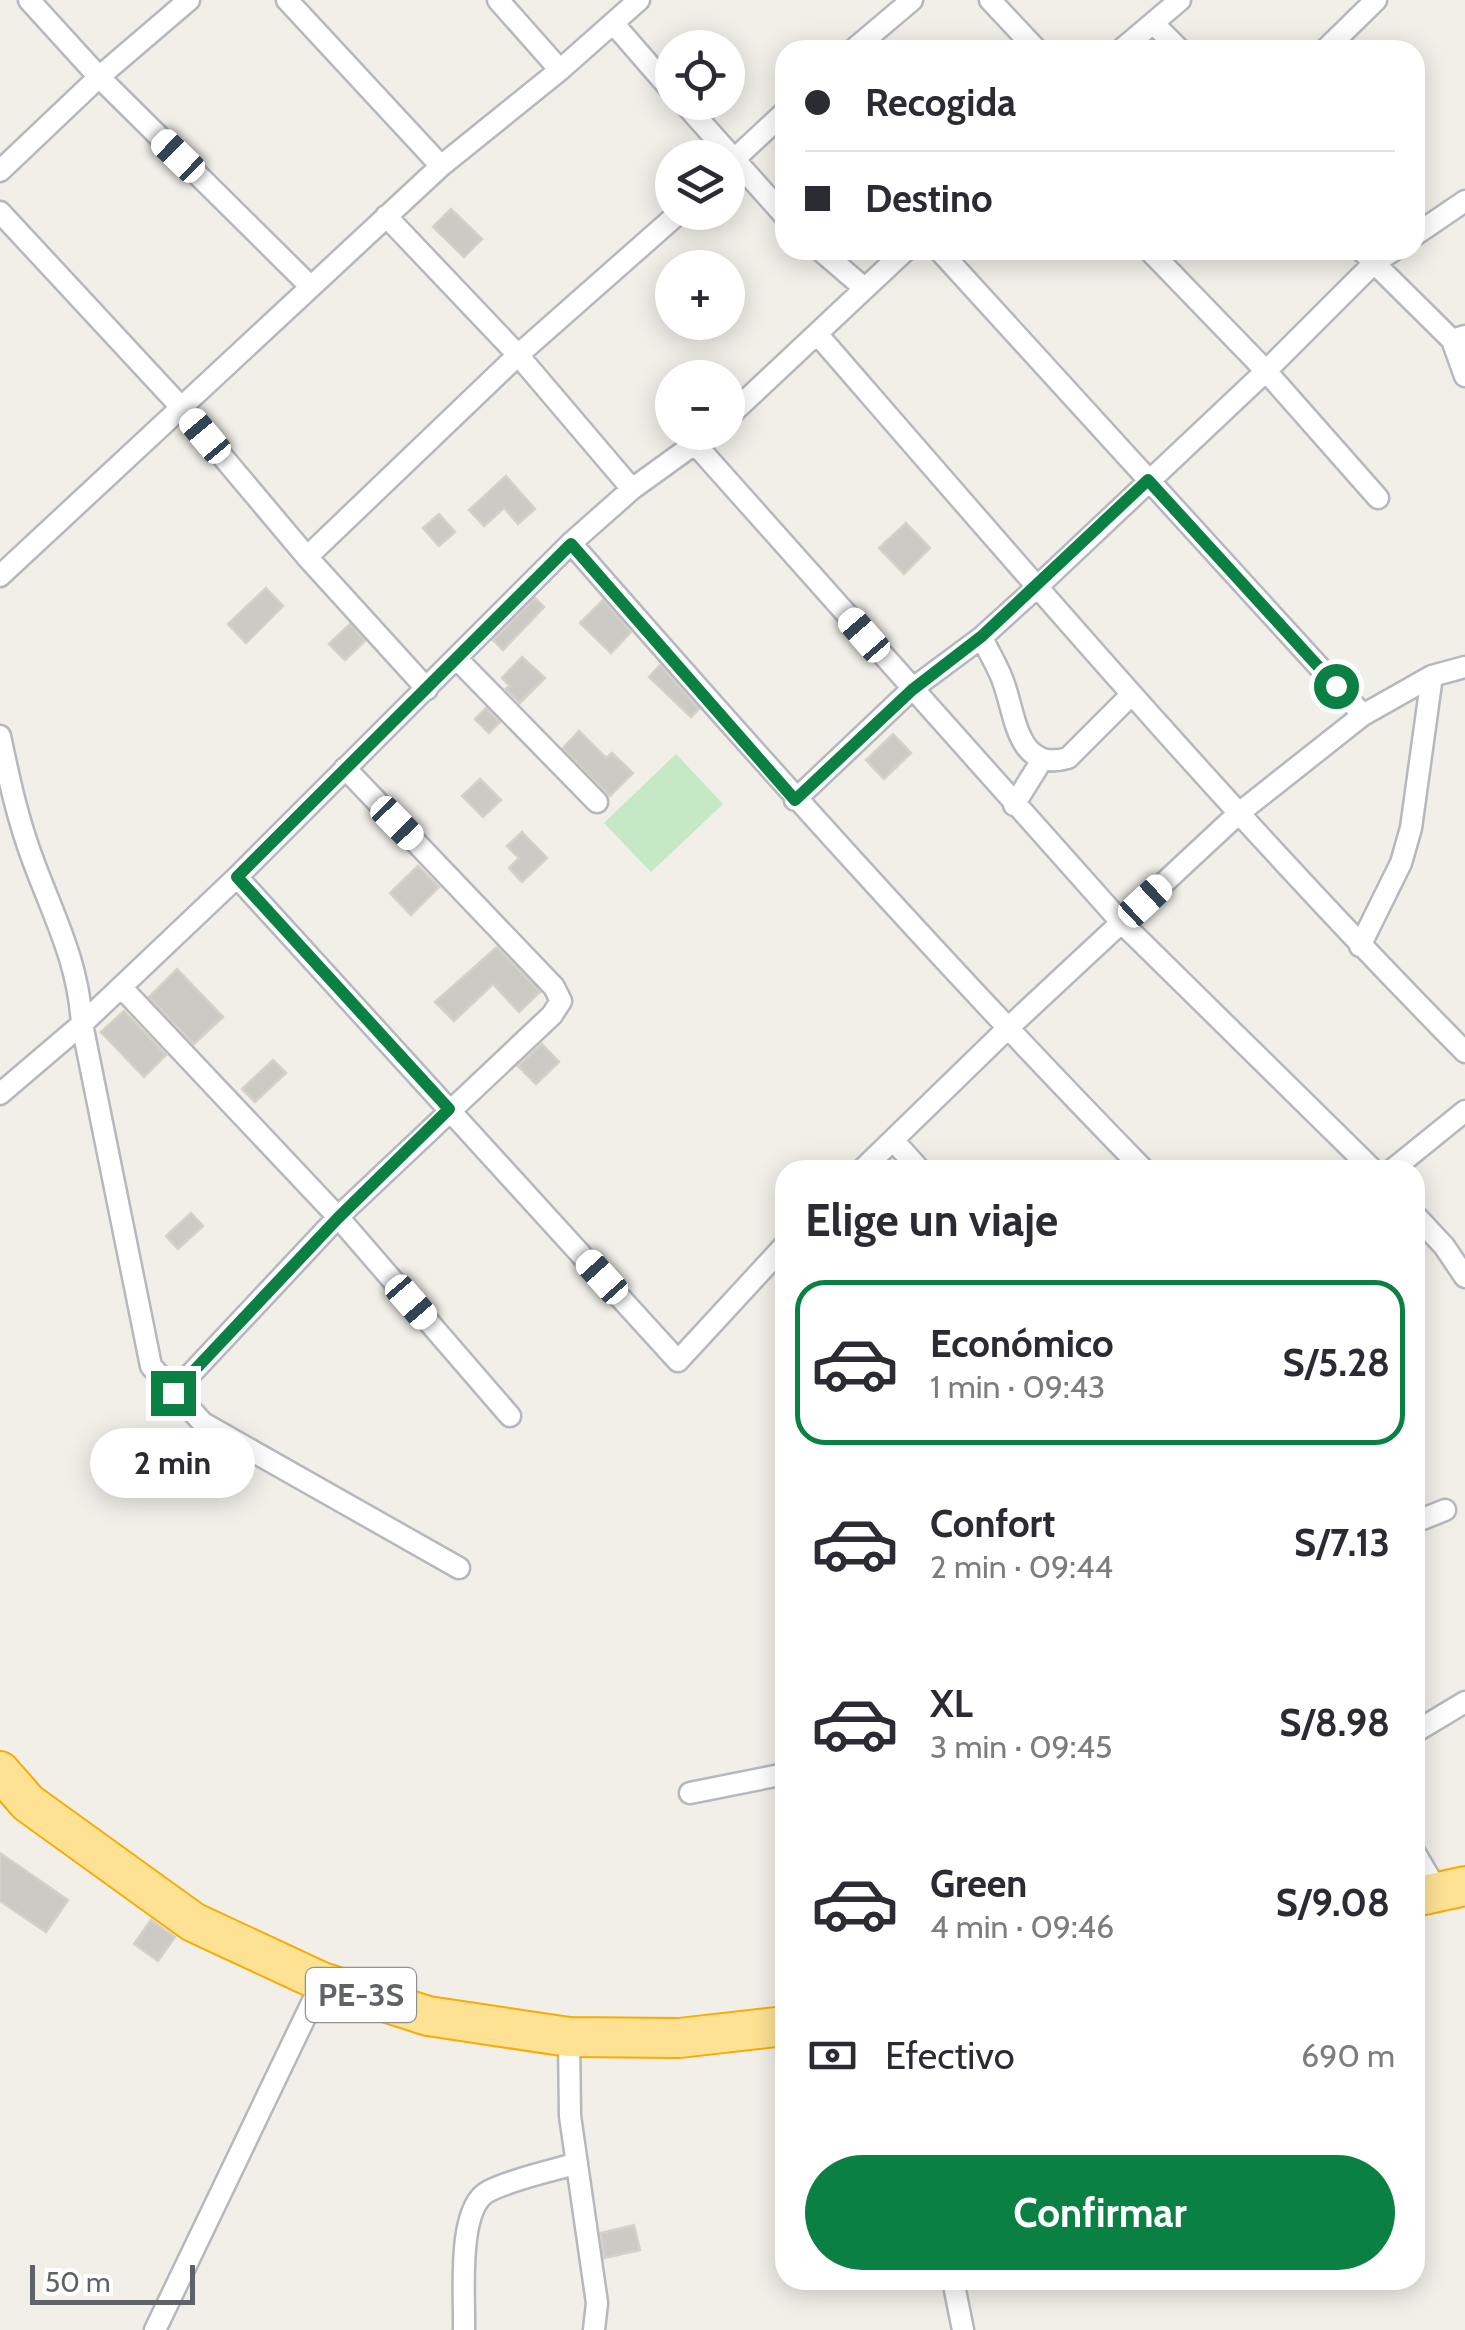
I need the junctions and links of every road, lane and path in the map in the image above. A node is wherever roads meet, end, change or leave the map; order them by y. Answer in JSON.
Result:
{"nodes":[{"id":1,"x":29,"y":0,"type":"edge"},
{"id":2,"x":190,"y":0,"type":"edge"},
{"id":3,"x":287,"y":0,"type":"edge"},
{"id":4,"x":498,"y":0,"type":"edge"},
{"id":5,"x":639,"y":0,"type":"edge"},
{"id":6,"x":912,"y":0,"type":"edge"},
{"id":7,"x":990,"y":0,"type":"edge"},
{"id":8,"x":1180,"y":0,"type":"edge"},
{"id":9,"x":1376,"y":0,"type":"edge"},
{"id":10,"x":613,"y":23,"type":"junction"},
{"id":11,"x":1154,"y":24,"type":"junction"},
{"id":12,"x":865,"y":40,"type":"edge"},
{"id":13,"x":1028,"y":40,"type":"edge"},
{"id":14,"x":1134,"y":40,"type":"edge"},
{"id":15,"x":1170,"y":40,"type":"edge"},
{"id":16,"x":1334,"y":40,"type":"edge"},
{"id":17,"x":560,"y":70,"type":"junction"},
{"id":18,"x":655,"y":71,"type":"edge"},
{"id":19,"x":99,"y":77,"type":"junction"},
{"id":20,"x":697,"y":120,"type":"edge"},
{"id":21,"x":775,"y":121,"type":"edge"},
{"id":22,"x":713,"y":140,"type":"edge"},
{"id":23,"x":745,"y":148,"type":"edge"},
{"id":24,"x":441,"y":166,"type":"junction"},
{"id":25,"x":0,"y":171,"type":"edge"},
{"id":26,"x":745,"y":177,"type":"edge"},
{"id":27,"x":1465,"y":201,"type":"edge"},
{"id":28,"x":775,"y":206,"type":"edge"},
{"id":29,"x":0,"y":212,"type":"edge"},
{"id":30,"x":386,"y":216,"type":"junction"},
{"id":31,"x":1425,"y":228,"type":"edge"},
{"id":32,"x":660,"y":230,"type":"edge"},
{"id":33,"x":831,"y":260,"type":"edge"},
{"id":34,"x":894,"y":260,"type":"edge"},
{"id":35,"x":948,"y":260,"type":"edge"},
{"id":36,"x":1159,"y":260,"type":"edge"},
{"id":37,"x":1364,"y":260,"type":"edge"},
{"id":38,"x":1370,"y":260,"type":"edge"},
{"id":39,"x":310,"y":286,"type":"junction"},
{"id":40,"x":862,"y":287,"type":"junction"},
{"id":41,"x":818,"y":335,"type":"junction"},
{"id":42,"x":1459,"y":338,"type":"edge"},
{"id":43,"x":518,"y":355,"type":"junction"},
{"id":44,"x":1266,"y":371,"type":"junction"},
{"id":45,"x":1465,"y":376,"type":"edge"},
{"id":46,"x":745,"y":402,"type":"edge"},
{"id":47,"x":180,"y":406,"type":"junction"},
{"id":48,"x":688,"y":450,"type":"edge"},
{"id":49,"x":713,"y":450,"type":"edge"},
{"id":50,"x":1148,"y":480,"type":"junction"},
{"id":51,"x":632,"y":489,"type":"junction"},
{"id":52,"x":1378,"y":498,"type":"dead end"},
{"id":53,"x":571,"y":544,"type":"junction"},
{"id":54,"x":307,"y":557,"type":"junction"},
{"id":55,"x":0,"y":576,"type":"edge"},
{"id":56,"x":1037,"y":587,"type":"junction"},
{"id":57,"x":982,"y":636,"type":"junction"},
{"id":58,"x":458,"y":660,"type":"junction"},
{"id":59,"x":1465,"y":667,"type":"edge"},
{"id":60,"x":1432,"y":676,"type":"junction"},
{"id":61,"x":426,"y":688,"type":"junction"},
{"id":62,"x":912,"y":690,"type":"junction"},
{"id":63,"x":1132,"y":695,"type":"junction"},
{"id":64,"x":1363,"y":715,"type":"junction"},
{"id":65,"x":0,"y":736,"type":"edge"},
{"id":66,"x":1042,"y":760,"type":"junction"},
{"id":67,"x":345,"y":768,"type":"junction"},
{"id":68,"x":795,"y":800,"type":"junction"},
{"id":69,"x":597,"y":802,"type":"dead end"},
{"id":70,"x":1014,"y":805,"type":"junction"},
{"id":71,"x":1239,"y":813,"type":"junction"},
{"id":72,"x":237,"y":877,"type":"junction"},
{"id":73,"x":1122,"y":922,"type":"junction"},
{"id":74,"x":1360,"y":946,"type":"junction"},
{"id":75,"x":122,"y":988,"type":"junction"},
{"id":76,"x":82,"y":1024,"type":"junction"},
{"id":77,"x":1007,"y":1029,"type":"junction"},
{"id":78,"x":1465,"y":1052,"type":"edge"},
{"id":79,"x":0,"y":1094,"type":"edge"},
{"id":80,"x":449,"y":1109,"type":"junction"},
{"id":81,"x":1465,"y":1111,"type":"edge"},
{"id":82,"x":893,"y":1140,"type":"junction"},
{"id":83,"x":872,"y":1160,"type":"edge"},
{"id":84,"x":911,"y":1160,"type":"edge"},
{"id":85,"x":1134,"y":1160,"type":"edge"},
{"id":86,"x":1363,"y":1160,"type":"edge"},
{"id":87,"x":1404,"y":1160,"type":"edge"},
{"id":88,"x":338,"y":1218,"type":"junction"},
{"id":89,"x":1425,"y":1226,"type":"edge"},
{"id":90,"x":775,"y":1258,"type":"edge"},
{"id":91,"x":1465,"y":1277,"type":"edge"},
{"id":92,"x":173,"y":1393,"type":"junction"},
{"id":93,"x":510,"y":1416,"type":"dead end"},
{"id":94,"x":1445,"y":1510,"type":"dead end"},
{"id":95,"x":1425,"y":1518,"type":"edge"},
{"id":96,"x":459,"y":1568,"type":"dead end"},
{"id":97,"x":1465,"y":1702,"type":"edge"},
{"id":98,"x":1425,"y":1726,"type":"edge"},
{"id":99,"x":0,"y":1771,"type":"edge"},
{"id":100,"x":775,"y":1776,"type":"edge"},
{"id":101,"x":690,"y":1792,"type":"dead end"},
{"id":102,"x":1425,"y":1869,"type":"edge"},
{"id":103,"x":1439,"y":1892,"type":"edge"},
{"id":104,"x":322,"y":1982,"type":"junction"},
{"id":105,"x":775,"y":2027,"type":"edge"},
{"id":106,"x":569,"y":2036,"type":"junction"},
{"id":107,"x":577,"y":2163,"type":"junction"},
{"id":108,"x":954,"y":2290,"type":"edge"},
{"id":109,"x":155,"y":2330,"type":"edge"},
{"id":110,"x":464,"y":2330,"type":"edge"},
{"id":111,"x":594,"y":2330,"type":"edge"},
{"id":112,"x":963,"y":2330,"type":"edge"}],
"edges":[{"from":1,"to":19,"type":"street"},
{"from":2,"to":19,"type":"street"},
{"from":3,"to":24,"type":"street"},
{"from":4,"to":17,"type":"street"},
{"from":5,"to":10,"type":"street"},
{"from":6,"to":12,"type":"street"},
{"from":7,"to":13,"type":"street"},
{"from":8,"to":11,"type":"street"},
{"from":9,"to":16,"type":"street"},
{"from":10,"to":17,"type":"street"},
{"from":10,"to":18,"type":"street"},
{"from":11,"to":14,"type":"street"},
{"from":11,"to":15,"type":"street"},
{"from":17,"to":24,"type":"street"},
{"from":19,"to":25,"type":"street"},
{"from":19,"to":39,"type":"street"},
{"from":20,"to":22,"type":"street"},
{"from":21,"to":23,"type":"street"},
{"from":24,"to":30,"type":"street"},
{"from":26,"to":28,"type":"street"},
{"from":27,"to":31,"type":"street"},
{"from":29,"to":47,"type":"street"},
{"from":30,"to":39,"type":"street"},
{"from":30,"to":43,"type":"street"},
{"from":32,"to":43,"type":"street"},
{"from":33,"to":40,"type":"street"},
{"from":34,"to":40,"type":"street"},
{"from":35,"to":50,"type":"street"},
{"from":36,"to":44,"type":"street"},
{"from":37,"to":44,"type":"street"},
{"from":38,"to":42,"type":"street"},
{"from":39,"to":47,"type":"street"},
{"from":40,"to":41,"type":"street"},
{"from":41,"to":46,"type":"street"},
{"from":41,"to":56,"type":"street"},
{"from":42,"to":45,"type":"street"},
{"from":43,"to":51,"type":"street"},
{"from":43,"to":54,"type":"street"},
{"from":44,"to":50,"type":"street"},
{"from":44,"to":52,"type":"street"},
{"from":47,"to":54,"type":"street"},
{"from":47,"to":55,"type":"street"},
{"from":48,"to":51,"type":"street"},
{"from":49,"to":62,"type":"street"},
{"from":50,"to":56,"type":"street"},
{"from":50,"to":64,"type":"street"},
{"from":51,"to":53,"type":"street"},
{"from":53,"to":58,"type":"street"},
{"from":53,"to":68,"type":"street"},
{"from":54,"to":61,"type":"street"},
{"from":56,"to":57,"type":"street"},
{"from":56,"to":63,"type":"street"},
{"from":57,"to":62,"type":"street"},
{"from":57,"to":66,"type":"street"},
{"from":58,"to":61,"type":"street"},
{"from":58,"to":69,"type":"street"},
{"from":59,"to":60,"type":"street"},
{"from":60,"to":64,"type":"street"},
{"from":60,"to":74,"type":"street"},
{"from":61,"to":67,"type":"street"},
{"from":62,"to":68,"type":"street"},
{"from":62,"to":70,"type":"street"},
{"from":63,"to":66,"type":"street"},
{"from":63,"to":71,"type":"street"},
{"from":64,"to":71,"type":"street"},
{"from":65,"to":76,"type":"street"},
{"from":66,"to":70,"type":"street"},
{"from":67,"to":72,"type":"street"},
{"from":67,"to":80,"type":"street"},
{"from":68,"to":77,"type":"street"},
{"from":70,"to":73,"type":"street"},
{"from":71,"to":73,"type":"street"},
{"from":71,"to":74,"type":"street"},
{"from":72,"to":75,"type":"street"},
{"from":72,"to":80,"type":"street"},
{"from":73,"to":77,"type":"street"},
{"from":73,"to":86,"type":"street"},
{"from":74,"to":78,"type":"street"},
{"from":75,"to":76,"type":"street"},
{"from":75,"to":88,"type":"street"},
{"from":76,"to":79,"type":"street"},
{"from":76,"to":92,"type":"street"},
{"from":77,"to":82,"type":"street"},
{"from":77,"to":85,"type":"street"},
{"from":80,"to":88,"type":"street"},
{"from":80,"to":90,"type":"street"},
{"from":81,"to":87,"type":"street"},
{"from":82,"to":83,"type":"street"},
{"from":82,"to":84,"type":"street"},
{"from":88,"to":92,"type":"street"},
{"from":88,"to":93,"type":"street"},
{"from":89,"to":91,"type":"street"},
{"from":92,"to":96,"type":"street"},
{"from":94,"to":95,"type":"street"},
{"from":97,"to":98,"type":"street"},
{"from":99,"to":104,"type":"highway","number":"PE-3S"},
{"from":100,"to":101,"type":"street"},
{"from":102,"to":103,"type":"street"},
{"from":104,"to":106,"type":"highway","number":"PE-3S"},
{"from":104,"to":109,"type":"street"},
{"from":105,"to":106,"type":"highway","number":"PE-3S"},
{"from":106,"to":107,"type":"street"},
{"from":107,"to":110,"type":"street"},
{"from":107,"to":111,"type":"street"},
{"from":108,"to":112,"type":"street"}]}
